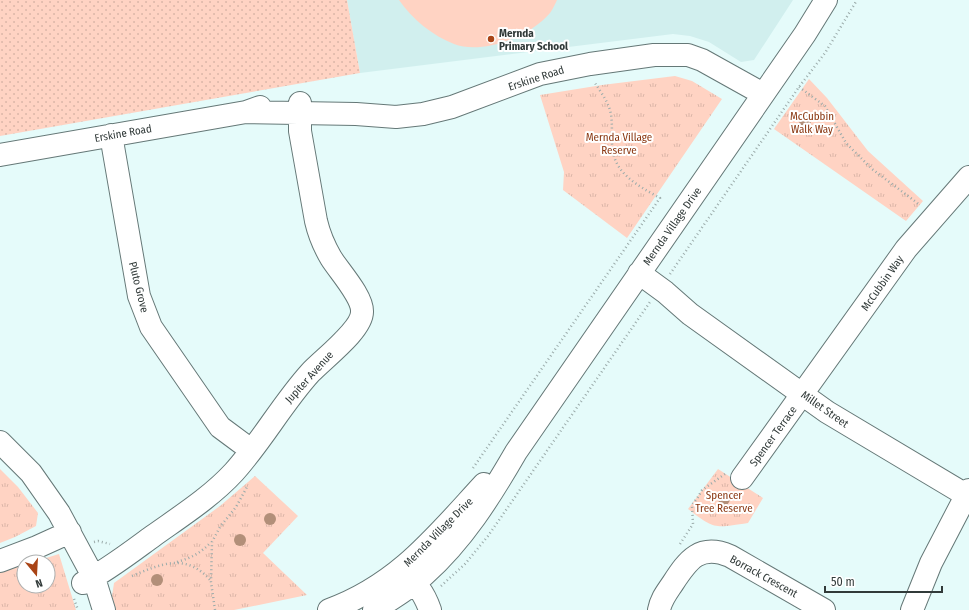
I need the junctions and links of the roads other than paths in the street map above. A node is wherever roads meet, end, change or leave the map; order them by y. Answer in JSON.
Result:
{"nodes":[{"id":1,"x":826,"y":0,"type":"edge"},
{"id":2,"x":759,"y":100,"type":"junction"},
{"id":3,"x":299,"y":108,"type":"junction"},
{"id":4,"x":111,"y":135,"type":"junction"},
{"id":5,"x":0,"y":155,"type":"edge"},
{"id":6,"x":969,"y":177,"type":"edge"},
{"id":7,"x":636,"y":277,"type":"junction"},
{"id":8,"x":803,"y":394,"type":"junction"},
{"id":9,"x":0,"y":442,"type":"edge"},
{"id":10,"x":251,"y":450,"type":"junction"},
{"id":11,"x":516,"y":452,"type":"junction"},
{"id":12,"x":742,"y":478,"type":"road end"},
{"id":13,"x":967,"y":493,"type":"edge"},
{"id":14,"x":70,"y":532,"type":"junction"},
{"id":15,"x":0,"y":561,"type":"edge"},
{"id":16,"x":88,"y":580,"type":"junction"},
{"id":17,"x":414,"y":594,"type":"edge"},
{"id":18,"x":90,"y":610,"type":"edge"},
{"id":19,"x":104,"y":610,"type":"edge"},
{"id":20,"x":329,"y":610,"type":"edge"},
{"id":21,"x":374,"y":610,"type":"edge"},
{"id":22,"x":659,"y":610,"type":"edge"},
{"id":23,"x":824,"y":610,"type":"edge"},
{"id":24,"x":912,"y":610,"type":"edge"}],
"edges":[{"from":1,"to":2,"type":"street","name":"Mernda Village Drive"},
{"from":2,"to":3,"type":"street","name":"Erskine Road"},
{"from":2,"to":7,"type":"street","name":"Mernda Village Drive"},
{"from":3,"to":4,"type":"street","name":"Erskine Road"},
{"from":3,"to":10,"type":"street","name":"Jupiter Avenue"},
{"from":4,"to":5,"type":"street","name":"Erskine Road"},
{"from":4,"to":10,"type":"street","name":"Pluto Grove"},
{"from":6,"to":8,"type":"street","name":"McCubbin Way"},
{"from":7,"to":8,"type":"street","name":"Millet Street"},
{"from":7,"to":11,"type":"street","name":"Mernda Village Drive"},
{"from":8,"to":12,"type":"street","name":"Spencer Terrace"},
{"from":8,"to":13,"type":"street","name":"Millet Street"},
{"from":9,"to":14,"type":"street"},
{"from":10,"to":16,"type":"street","name":"Jupiter Avenue"},
{"from":11,"to":17,"type":"street","name":"Mernda Village Drive"},
{"from":11,"to":17,"type":"street","name":"Mernda Village Drive"},
{"from":13,"to":24,"type":"street"},
{"from":14,"to":15,"type":"street"},
{"from":14,"to":16,"type":"street"},
{"from":16,"to":18,"type":"street"},
{"from":16,"to":19,"type":"street"},
{"from":17,"to":20,"type":"street","name":"Mernda Village Drive"},
{"from":17,"to":21,"type":"street","name":"Mernda Village Drive"},
{"from":22,"to":23,"type":"street","name":"Borrack Crescent"}]}
